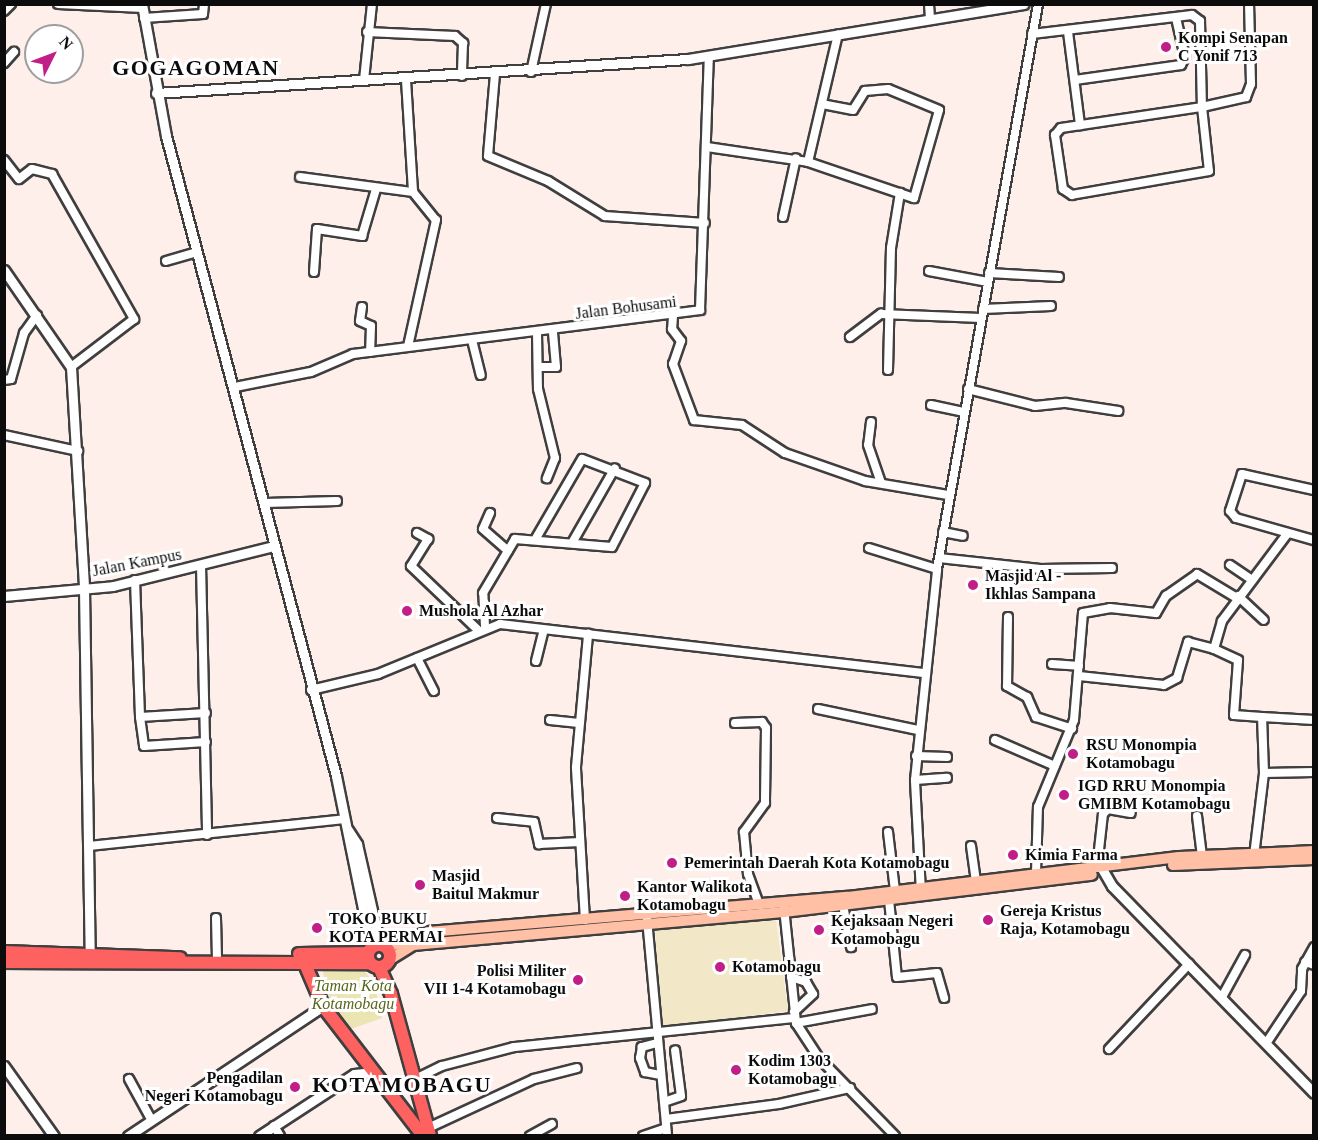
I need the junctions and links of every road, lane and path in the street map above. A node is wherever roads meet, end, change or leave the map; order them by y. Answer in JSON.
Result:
{"nodes":[{"id":1,"x":11,"y":4,"type":"edge"},
{"id":2,"x":58,"y":4,"type":"edge"},
{"id":3,"x":204,"y":4,"type":"edge"},
{"id":4,"x":372,"y":4,"type":"edge"},
{"id":5,"x":546,"y":4,"type":"edge"},
{"id":6,"x":929,"y":4,"type":"edge"},
{"id":7,"x":1024,"y":4,"type":"edge"},
{"id":8,"x":1038,"y":4,"type":"edge"},
{"id":9,"x":1249,"y":4,"type":"edge"},
{"id":10,"x":1001,"y":6,"type":"edge"},
{"id":11,"x":143,"y":10,"type":"edge"},
{"id":12,"x":4,"y":11,"type":"edge"},
{"id":13,"x":1176,"y":19,"type":"junction"},
{"id":14,"x":930,"y":20,"type":"junction"},
{"id":15,"x":367,"y":32,"type":"junction"},
{"id":16,"x":1068,"y":32,"type":"junction"},
{"id":17,"x":838,"y":34,"type":"junction"},
{"id":18,"x":1032,"y":34,"type":"junction"},
{"id":19,"x":14,"y":52,"type":"dead end"},
{"id":20,"x":709,"y":56,"type":"junction"},
{"id":21,"x":4,"y":63,"type":"edge"},
{"id":22,"x":531,"y":72,"type":"junction"},
{"id":23,"x":495,"y":75,"type":"junction"},
{"id":24,"x":462,"y":76,"type":"junction"},
{"id":25,"x":364,"y":80,"type":"junction"},
{"id":26,"x":406,"y":80,"type":"junction"},
{"id":27,"x":1076,"y":80,"type":"junction"},
{"id":28,"x":156,"y":93,"type":"junction"},
{"id":29,"x":823,"y":104,"type":"junction"},
{"id":30,"x":1202,"y":107,"type":"junction"},
{"id":31,"x":1080,"y":125,"type":"junction"},
{"id":32,"x":707,"y":147,"type":"junction"},
{"id":33,"x":796,"y":159,"type":"junction"},
{"id":34,"x":4,"y":160,"type":"edge"},
{"id":35,"x":808,"y":162,"type":"junction"},
{"id":36,"x":300,"y":177,"type":"dead end"},
{"id":37,"x":376,"y":189,"type":"junction"},
{"id":38,"x":413,"y":192,"type":"junction"},
{"id":39,"x":900,"y":193,"type":"junction"},
{"id":40,"x":783,"y":217,"type":"dead end"},
{"id":41,"x":705,"y":223,"type":"junction"},
{"id":42,"x":197,"y":252,"type":"junction"},
{"id":43,"x":166,"y":261,"type":"dead end"},
{"id":44,"x":4,"y":270,"type":"edge"},
{"id":45,"x":929,"y":271,"type":"dead end"},
{"id":46,"x":314,"y":272,"type":"dead end"},
{"id":47,"x":989,"y":273,"type":"junction"},
{"id":48,"x":1059,"y":277,"type":"dead end"},
{"id":49,"x":988,"y":282,"type":"junction"},
{"id":50,"x":1051,"y":306,"type":"dead end"},
{"id":51,"x":362,"y":307,"type":"dead end"},
{"id":52,"x":983,"y":309,"type":"junction"},
{"id":53,"x":890,"y":313,"type":"junction"},
{"id":54,"x":37,"y":315,"type":"junction"},
{"id":55,"x":673,"y":316,"type":"junction"},
{"id":56,"x":981,"y":318,"type":"junction"},
{"id":57,"x":553,"y":330,"type":"junction"},
{"id":58,"x":537,"y":333,"type":"junction"},
{"id":59,"x":850,"y":337,"type":"dead end"},
{"id":60,"x":472,"y":340,"type":"junction"},
{"id":61,"x":408,"y":346,"type":"junction"},
{"id":62,"x":370,"y":352,"type":"junction"},
{"id":63,"x":71,"y":367,"type":"junction"},
{"id":64,"x":540,"y":367,"type":"junction"},
{"id":65,"x":888,"y":370,"type":"dead end"},
{"id":66,"x":481,"y":375,"type":"dead end"},
{"id":67,"x":4,"y":380,"type":"edge"},
{"id":68,"x":235,"y":387,"type":"junction"},
{"id":69,"x":968,"y":389,"type":"junction"},
{"id":70,"x":931,"y":405,"type":"dead end"},
{"id":71,"x":1118,"y":411,"type":"dead end"},
{"id":72,"x":963,"y":412,"type":"junction"},
{"id":73,"x":871,"y":422,"type":"dead end"},
{"id":74,"x":4,"y":435,"type":"edge"},
{"id":75,"x":78,"y":451,"type":"junction"},
{"id":76,"x":615,"y":468,"type":"junction"},
{"id":77,"x":547,"y":478,"type":"dead end"},
{"id":78,"x":881,"y":483,"type":"junction"},
{"id":79,"x":1314,"y":490,"type":"edge"},
{"id":80,"x":948,"y":495,"type":"junction"},
{"id":81,"x":337,"y":501,"type":"dead end"},
{"id":82,"x":265,"y":502,"type":"junction"},
{"id":83,"x":490,"y":513,"type":"dead end"},
{"id":84,"x":417,"y":532,"type":"dead end"},
{"id":85,"x":943,"y":532,"type":"junction"},
{"id":86,"x":1287,"y":534,"type":"junction"},
{"id":87,"x":963,"y":536,"type":"dead end"},
{"id":88,"x":536,"y":538,"type":"junction"},
{"id":89,"x":1314,"y":540,"type":"edge"},
{"id":90,"x":572,"y":543,"type":"junction"},
{"id":91,"x":273,"y":546,"type":"junction"},
{"id":92,"x":869,"y":549,"type":"dead end"},
{"id":93,"x":508,"y":551,"type":"junction"},
{"id":94,"x":939,"y":558,"type":"junction"},
{"id":95,"x":201,"y":565,"type":"junction"},
{"id":96,"x":1230,"y":565,"type":"dead end"},
{"id":97,"x":1112,"y":568,"type":"dead end"},
{"id":98,"x":937,"y":569,"type":"junction"},
{"id":99,"x":1251,"y":579,"type":"junction"},
{"id":100,"x":135,"y":580,"type":"junction"},
{"id":101,"x":84,"y":589,"type":"junction"},
{"id":102,"x":4,"y":596,"type":"edge"},
{"id":103,"x":1238,"y":597,"type":"junction"},
{"id":104,"x":1008,"y":617,"type":"dead end"},
{"id":105,"x":1264,"y":620,"type":"dead end"},
{"id":106,"x":481,"y":628,"type":"junction"},
{"id":107,"x":544,"y":630,"type":"junction"},
{"id":108,"x":588,"y":634,"type":"junction"},
{"id":109,"x":1214,"y":649,"type":"junction"},
{"id":110,"x":417,"y":658,"type":"junction"},
{"id":111,"x":536,"y":661,"type":"dead end"},
{"id":112,"x":1052,"y":663,"type":"dead end"},
{"id":113,"x":1079,"y":666,"type":"junction"},
{"id":114,"x":924,"y":673,"type":"junction"},
{"id":115,"x":1078,"y":676,"type":"junction"},
{"id":116,"x":311,"y":690,"type":"junction"},
{"id":117,"x":434,"y":692,"type":"dead end"},
{"id":118,"x":818,"y":709,"type":"dead end"},
{"id":119,"x":206,"y":713,"type":"junction"},
{"id":120,"x":140,"y":717,"type":"junction"},
{"id":121,"x":1262,"y":717,"type":"junction"},
{"id":122,"x":550,"y":720,"type":"dead end"},
{"id":123,"x":1314,"y":720,"type":"edge"},
{"id":124,"x":579,"y":723,"type":"junction"},
{"id":125,"x":735,"y":723,"type":"dead end"},
{"id":126,"x":1072,"y":729,"type":"junction"},
{"id":127,"x":918,"y":730,"type":"junction"},
{"id":128,"x":995,"y":740,"type":"dead end"},
{"id":129,"x":206,"y":741,"type":"junction"},
{"id":130,"x":916,"y":756,"type":"junction"},
{"id":131,"x":947,"y":758,"type":"dead end"},
{"id":132,"x":1055,"y":766,"type":"junction"},
{"id":133,"x":1314,"y":772,"type":"edge"},
{"id":134,"x":1264,"y":773,"type":"junction"},
{"id":135,"x":947,"y":778,"type":"dead end"},
{"id":136,"x":915,"y":780,"type":"junction"},
{"id":137,"x":1131,"y":813,"type":"dead end"},
{"id":138,"x":1197,"y":816,"type":"dead end"},
{"id":139,"x":497,"y":818,"type":"dead end"},
{"id":140,"x":345,"y":819,"type":"junction"},
{"id":141,"x":888,"y":832,"type":"dead end"},
{"id":142,"x":207,"y":835,"type":"junction"},
{"id":143,"x":580,"y":842,"type":"junction"},
{"id":144,"x":89,"y":846,"type":"junction"},
{"id":145,"x":971,"y":846,"type":"dead end"},
{"id":146,"x":1314,"y":851,"type":"edge"},
{"id":147,"x":1202,"y":856,"type":"junction"},
{"id":148,"x":1254,"y":857,"type":"junction"},
{"id":149,"x":1314,"y":860,"type":"edge"},
{"id":150,"x":1100,"y":870,"type":"junction"},
{"id":151,"x":1036,"y":873,"type":"junction"},
{"id":152,"x":976,"y":881,"type":"junction"},
{"id":153,"x":921,"y":892,"type":"junction"},
{"id":154,"x":892,"y":895,"type":"junction"},
{"id":155,"x":759,"y":905,"type":"junction"},
{"id":156,"x":843,"y":905,"type":"junction"},
{"id":157,"x":784,"y":908,"type":"junction"},
{"id":158,"x":216,"y":918,"type":"dead end"},
{"id":159,"x":647,"y":918,"type":"junction"},
{"id":160,"x":585,"y":920,"type":"junction"},
{"id":161,"x":850,"y":947,"type":"dead end"},
{"id":162,"x":1314,"y":947,"type":"edge"},
{"id":163,"x":4,"y":951,"type":"edge"},
{"id":164,"x":90,"y":955,"type":"junction"},
{"id":165,"x":378,"y":955,"type":"junction"},
{"id":166,"x":1245,"y":955,"type":"dead end"},
{"id":167,"x":217,"y":958,"type":"junction"},
{"id":168,"x":302,"y":958,"type":"junction"},
{"id":169,"x":4,"y":962,"type":"edge"},
{"id":170,"x":1305,"y":962,"type":"junction"},
{"id":171,"x":1189,"y":964,"type":"junction"},
{"id":172,"x":1314,"y":965,"type":"edge"},
{"id":173,"x":791,"y":977,"type":"junction"},
{"id":174,"x":1222,"y":997,"type":"junction"},
{"id":175,"x":944,"y":998,"type":"dead end"},
{"id":176,"x":324,"y":1006,"type":"junction"},
{"id":177,"x":873,"y":1009,"type":"dead end"},
{"id":178,"x":795,"y":1017,"type":"junction"},
{"id":179,"x":656,"y":1031,"type":"junction"},
{"id":180,"x":1267,"y":1042,"type":"junction"},
{"id":181,"x":657,"y":1043,"type":"junction"},
{"id":182,"x":1109,"y":1049,"type":"dead end"},
{"id":183,"x":675,"y":1050,"type":"dead end"},
{"id":184,"x":361,"y":1057,"type":"junction"},
{"id":185,"x":577,"y":1068,"type":"dead end"},
{"id":186,"x":5,"y":1070,"type":"edge"},
{"id":187,"x":372,"y":1072,"type":"junction"},
{"id":188,"x":354,"y":1074,"type":"junction"},
{"id":189,"x":661,"y":1075,"type":"junction"},
{"id":190,"x":129,"y":1079,"type":"dead end"},
{"id":191,"x":415,"y":1079,"type":"junction"},
{"id":192,"x":850,"y":1088,"type":"junction"},
{"id":193,"x":1312,"y":1088,"type":"edge"},
{"id":194,"x":664,"y":1102,"type":"junction"},
{"id":195,"x":425,"y":1108,"type":"junction"},
{"id":196,"x":406,"y":1115,"type":"junction"},
{"id":197,"x":151,"y":1119,"type":"junction"},
{"id":198,"x":666,"y":1119,"type":"junction"},
{"id":199,"x":552,"y":1124,"type":"dead end"},
{"id":200,"x":274,"y":1126,"type":"junction"},
{"id":201,"x":667,"y":1132,"type":"edge"},
{"id":202,"x":427,"y":1133,"type":"edge"},
{"id":203,"x":54,"y":1136,"type":"edge"},
{"id":204,"x":128,"y":1136,"type":"edge"},
{"id":205,"x":259,"y":1136,"type":"edge"},
{"id":206,"x":280,"y":1136,"type":"edge"},
{"id":207,"x":530,"y":1136,"type":"edge"},
{"id":208,"x":643,"y":1136,"type":"edge"},
{"id":209,"x":895,"y":1136,"type":"edge"}],
"edges":[{"from":1,"to":12,"type":"street"},
{"from":2,"to":11,"type":"street"},
{"from":3,"to":11,"type":"street"},
{"from":4,"to":15,"type":"street"},
{"from":5,"to":22,"type":"street"},
{"from":6,"to":14,"type":"street"},
{"from":7,"to":10,"type":"street"},
{"from":8,"to":18,"type":"street"},
{"from":9,"to":30,"type":"street"},
{"from":10,"to":14,"type":"street"},
{"from":11,"to":28,"type":"street"},
{"from":13,"to":16,"type":"street"},
{"from":13,"to":27,"type":"street"},
{"from":13,"to":30,"type":"street"},
{"from":14,"to":17,"type":"street"},
{"from":15,"to":24,"type":"street"},
{"from":15,"to":25,"type":"street"},
{"from":16,"to":18,"type":"street"},
{"from":16,"to":27,"type":"street"},
{"from":17,"to":20,"type":"street"},
{"from":17,"to":29,"type":"street"},
{"from":18,"to":47,"type":"street"},
{"from":19,"to":21,"type":"street"},
{"from":20,"to":22,"type":"street"},
{"from":20,"to":32,"type":"street","name":"Jalan Bohusami"},
{"from":22,"to":23,"type":"street"},
{"from":23,"to":24,"type":"street"},
{"from":23,"to":41,"type":"street"},
{"from":24,"to":26,"type":"street"},
{"from":25,"to":26,"type":"street"},
{"from":25,"to":28,"type":"street"},
{"from":26,"to":38,"type":"street"},
{"from":27,"to":31,"type":"street"},
{"from":28,"to":42,"type":"street"},
{"from":29,"to":35,"type":"street"},
{"from":29,"to":39,"type":"street"},
{"from":30,"to":31,"type":"street"},
{"from":30,"to":31,"type":"street"},
{"from":32,"to":33,"type":"street"},
{"from":32,"to":41,"type":"street","name":"Jalan Bohusami"},
{"from":33,"to":35,"type":"street"},
{"from":33,"to":40,"type":"street"},
{"from":34,"to":63,"type":"street"},
{"from":35,"to":39,"type":"street"},
{"from":36,"to":37,"type":"street"},
{"from":37,"to":38,"type":"street"},
{"from":37,"to":46,"type":"street"},
{"from":38,"to":61,"type":"street"},
{"from":39,"to":53,"type":"street"},
{"from":41,"to":55,"type":"street","name":"Jalan Bohusami"},
{"from":42,"to":43,"type":"street"},
{"from":42,"to":68,"type":"street"},
{"from":44,"to":54,"type":"street"},
{"from":45,"to":49,"type":"street"},
{"from":47,"to":48,"type":"street"},
{"from":47,"to":49,"type":"street"},
{"from":49,"to":52,"type":"street"},
{"from":50,"to":52,"type":"street"},
{"from":51,"to":62,"type":"street"},
{"from":52,"to":56,"type":"street"},
{"from":53,"to":56,"type":"street"},
{"from":53,"to":59,"type":"street"},
{"from":53,"to":65,"type":"street"},
{"from":54,"to":63,"type":"street"},
{"from":54,"to":67,"type":"street"},
{"from":55,"to":57,"type":"street","name":"Jalan Bohusami"},
{"from":55,"to":78,"type":"street"},
{"from":56,"to":69,"type":"street"},
{"from":57,"to":58,"type":"street","name":"Jalan Bohusami"},
{"from":57,"to":64,"type":"street"},
{"from":58,"to":60,"type":"street","name":"Jalan Bohusami"},
{"from":58,"to":64,"type":"street"},
{"from":60,"to":61,"type":"street","name":"Jalan Bohusami"},
{"from":60,"to":66,"type":"street"},
{"from":61,"to":62,"type":"street","name":"Jalan Bohusami"},
{"from":62,"to":68,"type":"street","name":"Jalan Bohusami"},
{"from":63,"to":75,"type":"street"},
{"from":64,"to":77,"type":"street"},
{"from":68,"to":82,"type":"street"},
{"from":69,"to":71,"type":"street"},
{"from":69,"to":72,"type":"street"},
{"from":70,"to":72,"type":"street"},
{"from":72,"to":80,"type":"street"},
{"from":73,"to":78,"type":"street"},
{"from":74,"to":75,"type":"street"},
{"from":75,"to":101,"type":"street"},
{"from":76,"to":88,"type":"street"},
{"from":76,"to":90,"type":"street"},
{"from":76,"to":90,"type":"street"},
{"from":78,"to":80,"type":"street"},
{"from":79,"to":86,"type":"street"},
{"from":80,"to":85,"type":"street"},
{"from":81,"to":82,"type":"street"},
{"from":82,"to":91,"type":"street"},
{"from":83,"to":93,"type":"street"},
{"from":84,"to":106,"type":"street"},
{"from":85,"to":87,"type":"street"},
{"from":85,"to":94,"type":"street"},
{"from":86,"to":89,"type":"street"},
{"from":86,"to":99,"type":"street"},
{"from":88,"to":90,"type":"street"},
{"from":88,"to":93,"type":"street"},
{"from":91,"to":95,"type":"street","name":"Jalan Kampus"},
{"from":91,"to":116,"type":"street"},
{"from":92,"to":98,"type":"street"},
{"from":93,"to":106,"type":"street"},
{"from":94,"to":97,"type":"street"},
{"from":94,"to":98,"type":"street"},
{"from":95,"to":100,"type":"street","name":"Jalan Kampus"},
{"from":95,"to":119,"type":"street"},
{"from":96,"to":99,"type":"street"},
{"from":98,"to":114,"type":"street"},
{"from":99,"to":103,"type":"street"},
{"from":100,"to":101,"type":"street","name":"Jalan Kampus"},
{"from":100,"to":120,"type":"street"},
{"from":101,"to":102,"type":"street","name":"Jalan Kampus"},
{"from":101,"to":144,"type":"street"},
{"from":103,"to":105,"type":"street"},
{"from":103,"to":109,"type":"street"},
{"from":103,"to":113,"type":"street"},
{"from":104,"to":126,"type":"street"},
{"from":106,"to":107,"type":"street"},
{"from":106,"to":110,"type":"street"},
{"from":107,"to":108,"type":"street"},
{"from":107,"to":111,"type":"street"},
{"from":108,"to":114,"type":"street"},
{"from":108,"to":124,"type":"street"},
{"from":109,"to":115,"type":"street"},
{"from":109,"to":121,"type":"street"},
{"from":110,"to":116,"type":"street"},
{"from":110,"to":117,"type":"street"},
{"from":112,"to":113,"type":"street"},
{"from":113,"to":115,"type":"street"},
{"from":114,"to":127,"type":"street"},
{"from":115,"to":126,"type":"street"},
{"from":116,"to":140,"type":"street"},
{"from":118,"to":127,"type":"street"},
{"from":119,"to":120,"type":"street"},
{"from":119,"to":129,"type":"street"},
{"from":120,"to":129,"type":"street"},
{"from":121,"to":123,"type":"street"},
{"from":121,"to":134,"type":"street"},
{"from":122,"to":124,"type":"street"},
{"from":124,"to":143,"type":"street"},
{"from":125,"to":155,"type":"street"},
{"from":126,"to":132,"type":"street"},
{"from":127,"to":130,"type":"street"},
{"from":128,"to":132,"type":"street"},
{"from":129,"to":142,"type":"street"},
{"from":130,"to":131,"type":"street"},
{"from":130,"to":136,"type":"street"},
{"from":132,"to":151,"type":"street"},
{"from":133,"to":134,"type":"street"},
{"from":134,"to":148,"type":"street"},
{"from":135,"to":136,"type":"street"},
{"from":136,"to":153,"type":"street"},
{"from":137,"to":150,"type":"street"},
{"from":138,"to":147,"type":"street"},
{"from":139,"to":143,"type":"street"},
{"from":140,"to":142,"type":"street"},
{"from":140,"to":165,"type":"street"},
{"from":141,"to":154,"type":"street"},
{"from":142,"to":144,"type":"street"},
{"from":143,"to":160,"type":"street"},
{"from":144,"to":164,"type":"street"},
{"from":145,"to":152,"type":"street"},
{"from":146,"to":148,"type":"main road"},
{"from":147,"to":148,"type":"main road"},
{"from":147,"to":150,"type":"main road"},
{"from":148,"to":149,"type":"main road"},
{"from":148,"to":150,"type":"main road"},
{"from":150,"to":151,"type":"main road"},
{"from":150,"to":153,"type":"main road"},
{"from":150,"to":171,"type":"street"},
{"from":151,"to":152,"type":"main road"},
{"from":152,"to":153,"type":"main road"},
{"from":153,"to":154,"type":"main road"},
{"from":154,"to":156,"type":"main road"},
{"from":154,"to":157,"type":"main road"},
{"from":154,"to":175,"type":"street"},
{"from":155,"to":157,"type":"main road"},
{"from":155,"to":159,"type":"main road"},
{"from":156,"to":157,"type":"main road"},
{"from":156,"to":161,"type":"street"},
{"from":157,"to":159,"type":"main road"},
{"from":157,"to":173,"type":"street"},
{"from":158,"to":167,"type":"street"},
{"from":159,"to":160,"type":"main road"},
{"from":159,"to":165,"type":"main road"},
{"from":159,"to":179,"type":"street"},
{"from":160,"to":165,"type":"main road"},
{"from":162,"to":170,"type":"street"},
{"from":163,"to":164,"type":"highway"},
{"from":164,"to":167,"type":"highway"},
{"from":165,"to":168,"type":"highway"},
{"from":165,"to":191,"type":"highway"},
{"from":166,"to":174,"type":"street"},
{"from":167,"to":168,"type":"highway"},
{"from":168,"to":169,"type":"highway"},
{"from":168,"to":176,"type":"highway"},
{"from":170,"to":172,"type":"street"},
{"from":170,"to":180,"type":"street"},
{"from":171,"to":174,"type":"street"},
{"from":171,"to":182,"type":"street"},
{"from":173,"to":178,"type":"street"},
{"from":173,"to":178,"type":"street"},
{"from":174,"to":180,"type":"street"},
{"from":176,"to":184,"type":"highway"},
{"from":176,"to":197,"type":"street"},
{"from":177,"to":178,"type":"street"},
{"from":178,"to":179,"type":"street"},
{"from":178,"to":192,"type":"street"},
{"from":179,"to":181,"type":"street"},
{"from":179,"to":191,"type":"street"},
{"from":180,"to":193,"type":"street"},
{"from":181,"to":189,"type":"street"},
{"from":181,"to":189,"type":"street"},
{"from":183,"to":194,"type":"street"},
{"from":184,"to":187,"type":"highway"},
{"from":184,"to":188,"type":"street"},
{"from":185,"to":202,"type":"street"},
{"from":186,"to":203,"type":"street"},
{"from":187,"to":188,"type":"street"},
{"from":187,"to":196,"type":"highway"},
{"from":188,"to":200,"type":"street"},
{"from":189,"to":194,"type":"street"},
{"from":190,"to":197,"type":"street"},
{"from":191,"to":195,"type":"highway"},
{"from":192,"to":198,"type":"street"},
{"from":192,"to":209,"type":"street"},
{"from":194,"to":198,"type":"street"},
{"from":195,"to":196,"type":"highway"},
{"from":195,"to":202,"type":"highway"},
{"from":196,"to":202,"type":"highway"},
{"from":197,"to":204,"type":"street"},
{"from":198,"to":201,"type":"street"},
{"from":199,"to":207,"type":"street"},
{"from":200,"to":205,"type":"street"},
{"from":200,"to":206,"type":"street"},
{"from":201,"to":208,"type":"street"}]}
